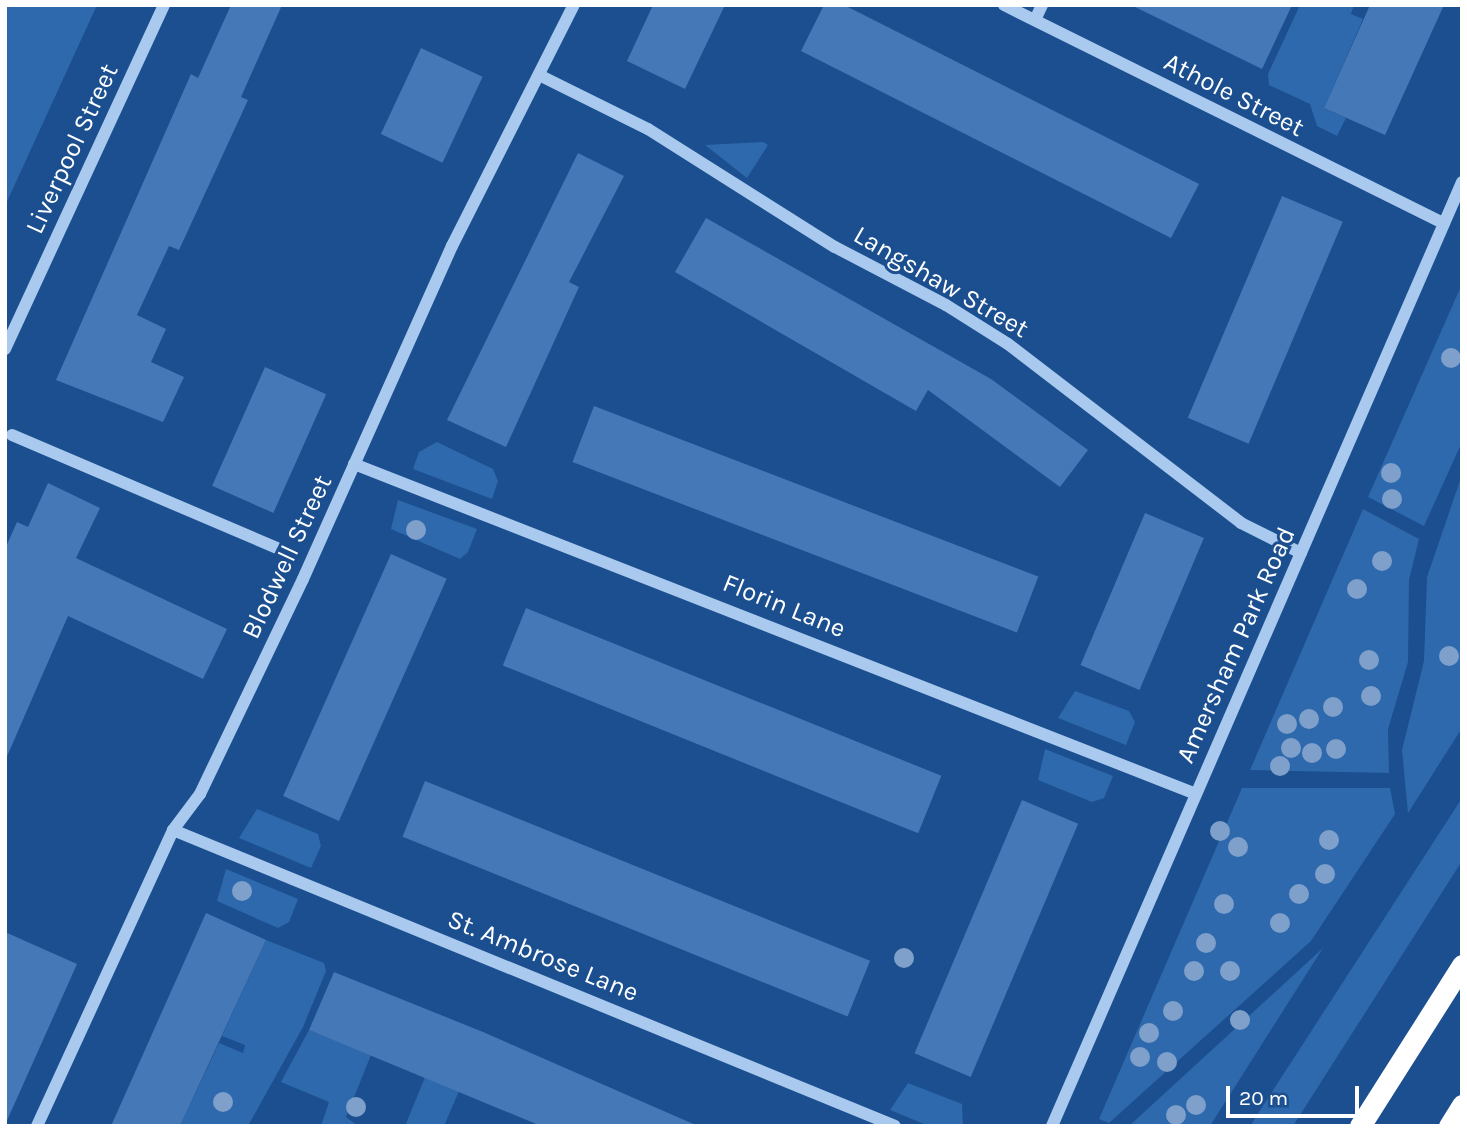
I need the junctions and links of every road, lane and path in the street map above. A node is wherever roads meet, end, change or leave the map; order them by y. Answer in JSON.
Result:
{"nodes":[{"id":1,"x":163,"y":5,"type":"edge"},
{"id":2,"x":574,"y":5,"type":"edge"},
{"id":3,"x":1004,"y":5,"type":"edge"},
{"id":4,"x":1042,"y":5,"type":"edge"},
{"id":5,"x":1035,"y":20,"type":"junction"},
{"id":6,"x":541,"y":76,"type":"junction"},
{"id":7,"x":1462,"y":183,"type":"edge"},
{"id":8,"x":1444,"y":223,"type":"junction"},
{"id":9,"x":5,"y":349,"type":"edge"},
{"id":10,"x":12,"y":435,"type":"dead end"},
{"id":11,"x":354,"y":464,"type":"junction"},
{"id":12,"x":277,"y":548,"type":"dead end"},
{"id":13,"x":1301,"y":553,"type":"junction"},
{"id":14,"x":1196,"y":794,"type":"junction"},
{"id":15,"x":173,"y":830,"type":"junction"},
{"id":16,"x":1462,"y":965,"type":"edge"},
{"id":17,"x":1462,"y":1105,"type":"edge"},
{"id":18,"x":37,"y":1125,"type":"edge"},
{"id":19,"x":895,"y":1126,"type":"edge"},
{"id":20,"x":1052,"y":1126,"type":"edge"},
{"id":21,"x":1360,"y":1126,"type":"edge"},
{"id":22,"x":1449,"y":1126,"type":"edge"}],
"edges":[{"from":1,"to":9,"type":"street","name":"Liverpool Street"},
{"from":2,"to":6,"type":"street","name":"Blodwell Street"},
{"from":3,"to":5,"type":"street","name":"Athole Street"},
{"from":4,"to":5,"type":"street"},
{"from":5,"to":8,"type":"street","name":"Athole Street"},
{"from":6,"to":11,"type":"street","name":"Blodwell Street"},
{"from":6,"to":13,"type":"street","name":"Langshaw Street"},
{"from":7,"to":8,"type":"street","name":"Amersham Park Road"},
{"from":8,"to":13,"type":"street","name":"Amersham Park Road"},
{"from":10,"to":12,"type":"street"},
{"from":11,"to":14,"type":"street","name":"Florin Lane"},
{"from":11,"to":15,"type":"street","name":"Blodwell Street"},
{"from":13,"to":14,"type":"street","name":"Amersham Park Road"},
{"from":14,"to":20,"type":"street","name":"Amersham Park Road"},
{"from":15,"to":18,"type":"street","name":"Blodwell Street"},
{"from":15,"to":19,"type":"street","name":"St. Ambrose Lane"},
{"from":16,"to":21,"type":"highway"},
{"from":17,"to":22,"type":"highway"}]}
